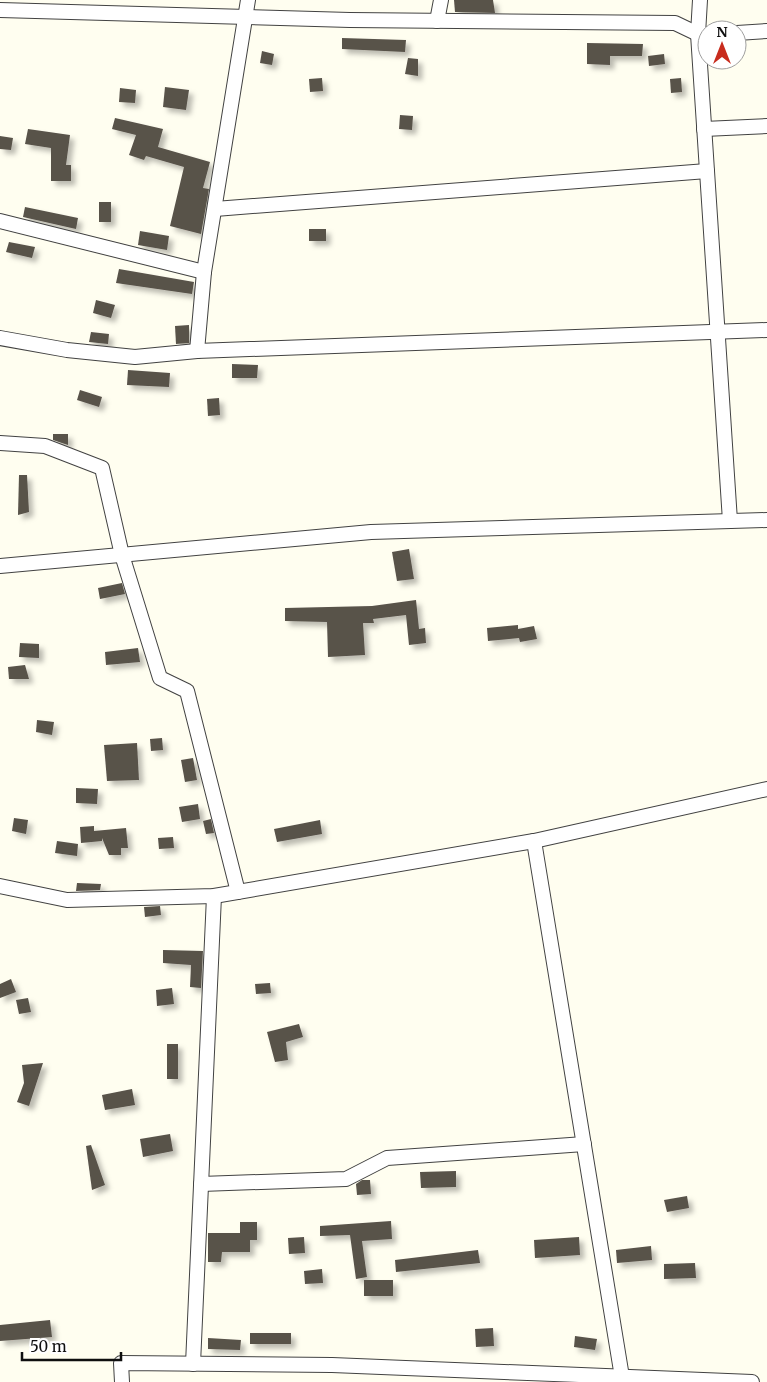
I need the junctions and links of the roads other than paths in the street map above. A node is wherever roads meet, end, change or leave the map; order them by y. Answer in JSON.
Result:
{"nodes":[{"id":1,"x":248,"y":0,"type":"edge"},
{"id":2,"x":441,"y":0,"type":"edge"},
{"id":3,"x":700,"y":0,"type":"edge"},
{"id":4,"x":0,"y":10,"type":"edge"},
{"id":5,"x":245,"y":18,"type":"junction"},
{"id":6,"x":701,"y":20,"type":"edge"},
{"id":7,"x":438,"y":21,"type":"junction"},
{"id":8,"x":767,"y":31,"type":"edge"},
{"id":9,"x":697,"y":32,"type":"edge"},
{"id":10,"x":747,"y":32,"type":"edge"},
{"id":11,"x":703,"y":70,"type":"edge"},
{"id":12,"x":767,"y":126,"type":"edge"},
{"id":13,"x":704,"y":129,"type":"junction"},
{"id":14,"x":707,"y":171,"type":"junction"},
{"id":15,"x":215,"y":209,"type":"junction"},
{"id":16,"x":0,"y":221,"type":"edge"},
{"id":17,"x":204,"y":272,"type":"junction"},
{"id":18,"x":767,"y":330,"type":"edge"},
{"id":19,"x":718,"y":332,"type":"junction"},
{"id":20,"x":0,"y":338,"type":"edge"},
{"id":21,"x":197,"y":351,"type":"junction"},
{"id":22,"x":0,"y":442,"type":"edge"},
{"id":23,"x":730,"y":520,"type":"junction"},
{"id":24,"x":767,"y":520,"type":"edge"},
{"id":25,"x":122,"y":555,"type":"junction"},
{"id":26,"x":0,"y":566,"type":"edge"},
{"id":27,"x":767,"y":789,"type":"edge"},
{"id":28,"x":534,"y":841,"type":"junction"},
{"id":29,"x":0,"y":886,"type":"edge"},
{"id":30,"x":238,"y":892,"type":"junction"},
{"id":31,"x":214,"y":896,"type":"junction"},
{"id":32,"x":584,"y":1144,"type":"junction"},
{"id":33,"x":201,"y":1184,"type":"junction"},
{"id":34,"x":193,"y":1364,"type":"junction"},
{"id":35,"x":450,"y":1376,"type":"edge"},
{"id":36,"x":622,"y":1377,"type":"junction"},
{"id":37,"x":595,"y":1379,"type":"edge"},
{"id":38,"x":122,"y":1382,"type":"edge"},
{"id":39,"x":752,"y":1382,"type":"edge"}],
"edges":[{"from":1,"to":5,"type":"street"},
{"from":2,"to":7,"type":"street"},
{"from":3,"to":6,"type":"street"},
{"from":4,"to":5,"type":"street"},
{"from":5,"to":7,"type":"street"},
{"from":5,"to":15,"type":"street"},
{"from":7,"to":9,"type":"street"},
{"from":8,"to":10,"type":"street"},
{"from":11,"to":13,"type":"street"},
{"from":12,"to":13,"type":"street"},
{"from":13,"to":14,"type":"street"},
{"from":14,"to":15,"type":"street"},
{"from":14,"to":19,"type":"street"},
{"from":15,"to":17,"type":"street"},
{"from":16,"to":17,"type":"street"},
{"from":17,"to":21,"type":"street"},
{"from":18,"to":19,"type":"street"},
{"from":19,"to":21,"type":"street"},
{"from":19,"to":23,"type":"street"},
{"from":20,"to":21,"type":"street"},
{"from":22,"to":25,"type":"street"},
{"from":23,"to":24,"type":"street"},
{"from":23,"to":25,"type":"street"},
{"from":25,"to":26,"type":"street"},
{"from":25,"to":30,"type":"street"},
{"from":27,"to":28,"type":"street"},
{"from":28,"to":30,"type":"street"},
{"from":28,"to":32,"type":"street"},
{"from":29,"to":31,"type":"street"},
{"from":30,"to":31,"type":"street"},
{"from":31,"to":33,"type":"street"},
{"from":32,"to":33,"type":"street"},
{"from":32,"to":36,"type":"street"},
{"from":33,"to":34,"type":"street"},
{"from":34,"to":35,"type":"street"},
{"from":34,"to":38,"type":"street"},
{"from":35,"to":37,"type":"street"},
{"from":36,"to":37,"type":"street"},
{"from":36,"to":39,"type":"street"}]}
